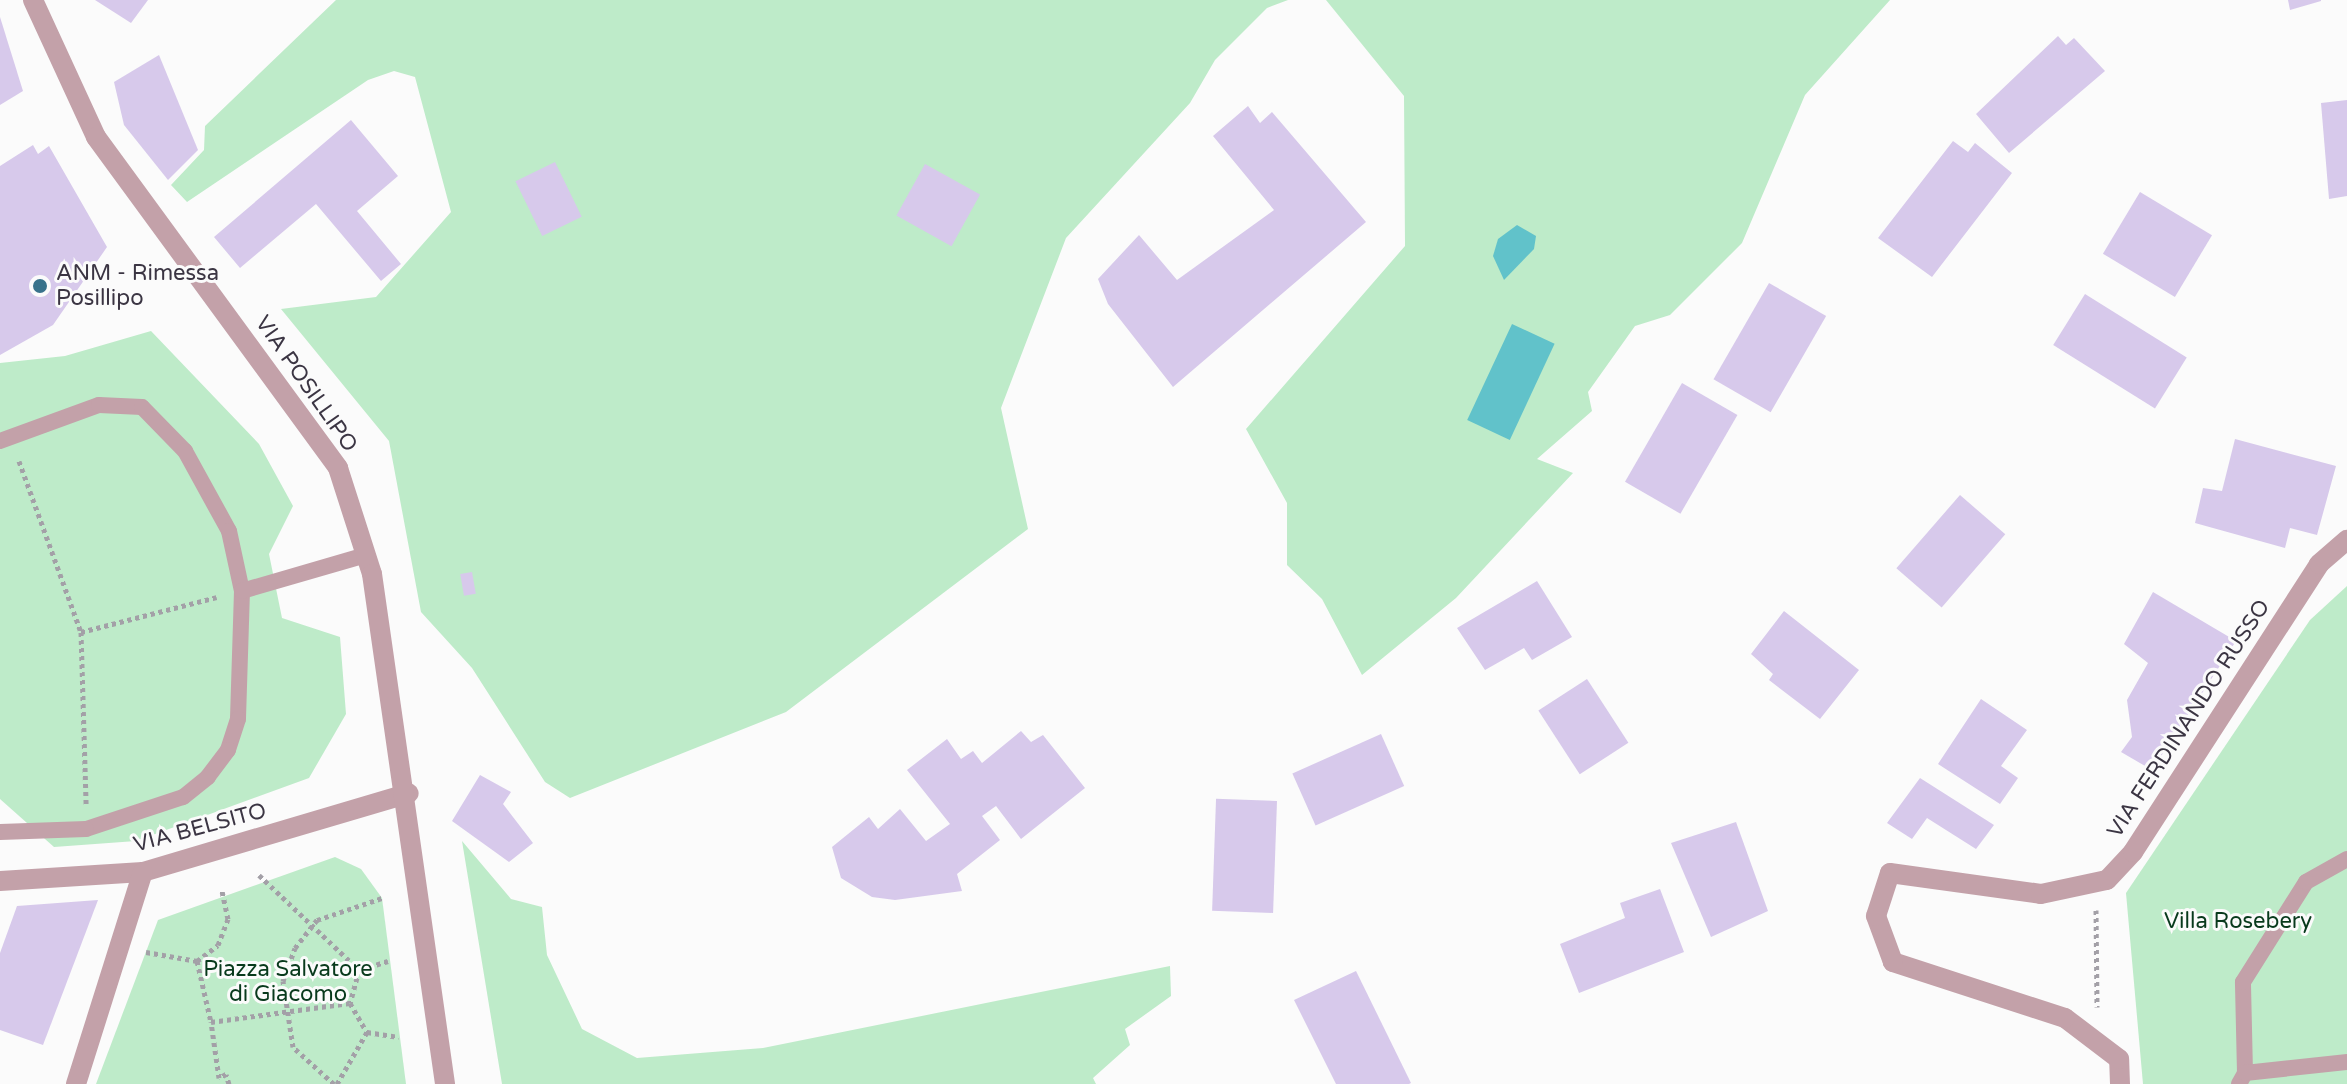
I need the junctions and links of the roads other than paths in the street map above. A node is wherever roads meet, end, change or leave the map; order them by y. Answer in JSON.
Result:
{"nodes":[{"id":1,"x":33,"y":0,"type":"edge"},
{"id":2,"x":5,"y":438,"type":"edge"},
{"id":3,"x":2347,"y":540,"type":"edge"},
{"id":4,"x":366,"y":555,"type":"junction"},
{"id":5,"x":242,"y":591,"type":"junction"},
{"id":6,"x":409,"y":793,"type":"junction"},
{"id":7,"x":0,"y":832,"type":"edge"},
{"id":8,"x":2347,"y":859,"type":"edge"},
{"id":9,"x":143,"y":872,"type":"junction"},
{"id":10,"x":0,"y":881,"type":"edge"},
{"id":11,"x":2347,"y":1062,"type":"edge"},
{"id":12,"x":2242,"y":1079,"type":"edge"},
{"id":13,"x":76,"y":1084,"type":"edge"},
{"id":14,"x":445,"y":1084,"type":"edge"},
{"id":15,"x":2120,"y":1084,"type":"edge"}],
"edges":[{"from":1,"to":4,"type":"street","name":"VIA POSILLIPO"},
{"from":2,"to":5,"type":"lane"},
{"from":3,"to":15,"type":"street","name":"VIA FERDINANDO RUSSO"},
{"from":4,"to":5,"type":"lane"},
{"from":4,"to":6,"type":"street","name":"VIA POSILLIPO"},
{"from":5,"to":7,"type":"lane"},
{"from":6,"to":9,"type":"street","name":"VIA BELSITO"},
{"from":6,"to":14,"type":"street","name":"VIA POSILLIPO"},
{"from":8,"to":12,"type":"lane"},
{"from":9,"to":10,"type":"street","name":"VIA BELSITO"},
{"from":9,"to":13,"type":"street"},
{"from":11,"to":12,"type":"lane"}]}
